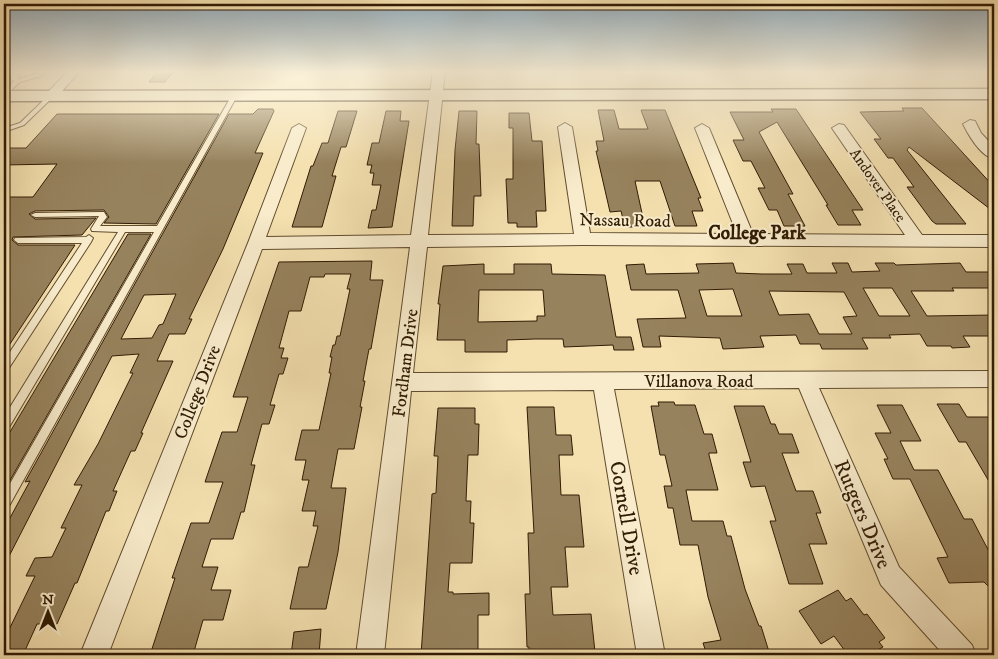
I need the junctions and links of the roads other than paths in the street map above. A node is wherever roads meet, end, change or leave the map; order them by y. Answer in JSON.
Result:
{"nodes":[{"id":1,"x":44,"y":102,"type":"edge"},
{"id":2,"x":231,"y":102,"type":"edge"},
{"id":3,"x":436,"y":102,"type":"edge"},
{"id":4,"x":970,"y":124,"type":"dead end"},
{"id":5,"x":566,"y":127,"type":"dead end"},
{"id":6,"x":299,"y":128,"type":"dead end"},
{"id":7,"x":702,"y":128,"type":"dead end"},
{"id":8,"x":839,"y":128,"type":"dead end"},
{"id":9,"x":4,"y":130,"type":"edge"},
{"id":10,"x":994,"y":155,"type":"edge"},
{"id":11,"x":36,"y":214,"type":"dead end"},
{"id":12,"x":95,"y":229,"type":"junction"},
{"id":13,"x":123,"y":229,"type":"junction"},
{"id":14,"x":159,"y":229,"type":"junction"},
{"id":15,"x":583,"y":239,"type":"junction"},
{"id":16,"x":18,"y":240,"type":"dead end"},
{"id":17,"x":88,"y":240,"type":"junction"},
{"id":18,"x":420,"y":241,"type":"junction"},
{"id":19,"x":748,"y":241,"type":"junction"},
{"id":20,"x":994,"y":241,"type":"edge"},
{"id":21,"x":918,"y":242,"type":"junction"},
{"id":22,"x":256,"y":243,"type":"junction"},
{"id":23,"x":4,"y":368,"type":"edge"},
{"id":24,"x":994,"y":379,"type":"edge"},
{"id":25,"x":806,"y":381,"type":"junction"},
{"id":26,"x":403,"y":382,"type":"junction"},
{"id":27,"x":603,"y":382,"type":"junction"},
{"id":28,"x":4,"y":426,"type":"edge"},
{"id":29,"x":4,"y":504,"type":"edge"},
{"id":30,"x":94,"y":655,"type":"edge"},
{"id":31,"x":370,"y":655,"type":"edge"},
{"id":32,"x":651,"y":655,"type":"edge"},
{"id":33,"x":962,"y":655,"type":"edge"}],
"edges":[{"from":1,"to":9,"type":"lane"},
{"from":2,"to":14,"type":"lane"},
{"from":3,"to":18,"type":"street","name":"Fordham Drive"},
{"from":4,"to":10,"type":"street"},
{"from":5,"to":15,"type":"street"},
{"from":6,"to":22,"type":"street","name":"College Drive"},
{"from":7,"to":19,"type":"street"},
{"from":8,"to":21,"type":"street","name":"Andover Place"},
{"from":11,"to":12,"type":"lane"},
{"from":12,"to":13,"type":"lane"},
{"from":12,"to":17,"type":"lane"},
{"from":13,"to":14,"type":"lane"},
{"from":13,"to":28,"type":"lane"},
{"from":14,"to":29,"type":"lane"},
{"from":15,"to":18,"type":"street","name":"Nassau Road"},
{"from":15,"to":19,"type":"street","name":"Nassau Road"},
{"from":16,"to":17,"type":"lane"},
{"from":17,"to":23,"type":"lane"},
{"from":18,"to":22,"type":"street","name":"Nassau Road"},
{"from":18,"to":26,"type":"street","name":"Fordham Drive"},
{"from":19,"to":21,"type":"street","name":"Nassau Road"},
{"from":20,"to":21,"type":"street","name":"Nassau Road"},
{"from":22,"to":30,"type":"street","name":"College Drive"},
{"from":24,"to":25,"type":"street","name":"Villanova Road"},
{"from":25,"to":27,"type":"street","name":"Villanova Road"},
{"from":25,"to":33,"type":"street","name":"Rutgers Drive"},
{"from":26,"to":27,"type":"street","name":"Villanova Road"},
{"from":26,"to":31,"type":"street","name":"Fordham Drive"},
{"from":27,"to":32,"type":"street","name":"Cornell Drive"}]}
